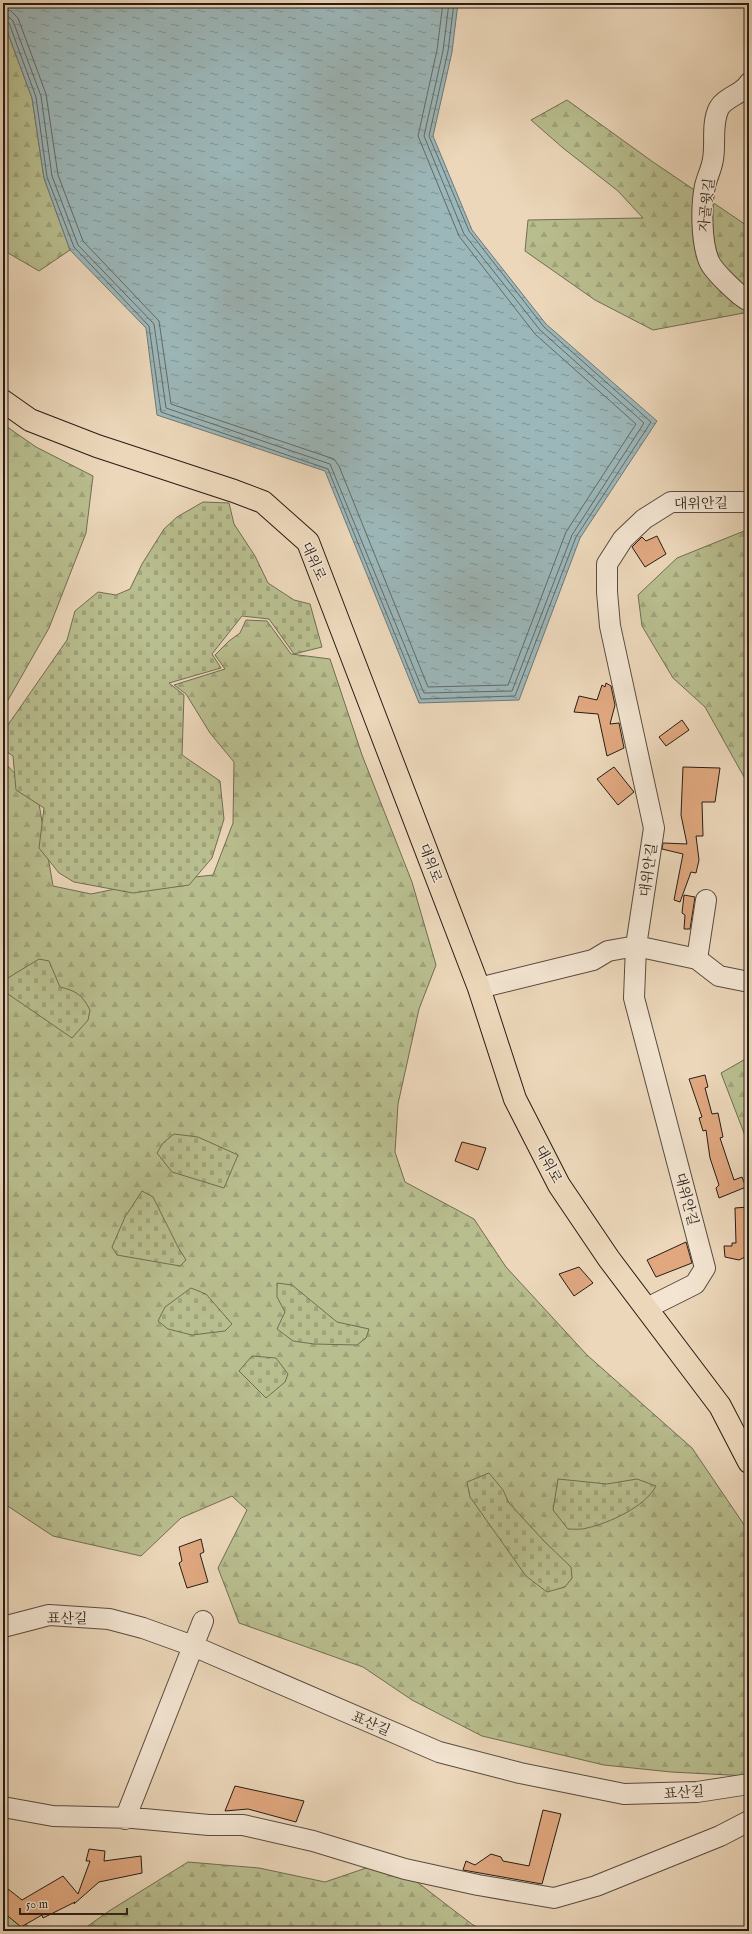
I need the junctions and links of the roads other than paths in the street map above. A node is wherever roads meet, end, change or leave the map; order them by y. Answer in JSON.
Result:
{"nodes":[{"id":1,"x":745,"y":90,"type":"edge"},
{"id":2,"x":749,"y":301,"type":"edge"},
{"id":3,"x":3,"y":401,"type":"edge"},
{"id":4,"x":749,"y":502,"type":"edge"},
{"id":5,"x":706,"y":900,"type":"dead end"},
{"id":6,"x":636,"y":946,"type":"junction"},
{"id":7,"x":697,"y":959,"type":"junction"},
{"id":8,"x":749,"y":982,"type":"edge"},
{"id":9,"x":479,"y":988,"type":"junction"},
{"id":10,"x":647,"y":1308,"type":"junction"},
{"id":11,"x":749,"y":1462,"type":"edge"},
{"id":12,"x":202,"y":1621,"type":"dead end"},
{"id":13,"x":3,"y":1628,"type":"edge"},
{"id":14,"x":193,"y":1646,"type":"junction"},
{"id":15,"x":749,"y":1784,"type":"edge"},
{"id":16,"x":3,"y":1807,"type":"edge"},
{"id":17,"x":125,"y":1819,"type":"junction"},
{"id":18,"x":749,"y":1821,"type":"edge"}],
"edges":[{"from":1,"to":2,"type":"street","name":"자골윗길"},
{"from":3,"to":9,"type":"main road","name":"대위로"},
{"from":4,"to":6,"type":"street","name":"대위안길"},
{"from":5,"to":7,"type":"street"},
{"from":6,"to":7,"type":"street"},
{"from":6,"to":9,"type":"street"},
{"from":6,"to":10,"type":"street","name":"대위안길"},
{"from":7,"to":8,"type":"street"},
{"from":9,"to":10,"type":"main road","name":"대위로"},
{"from":10,"to":11,"type":"main road","name":"대위로"},
{"from":12,"to":14,"type":"street"},
{"from":13,"to":14,"type":"street","name":"표산길"},
{"from":14,"to":15,"type":"street","name":"표산길"},
{"from":14,"to":17,"type":"street"},
{"from":16,"to":17,"type":"street"},
{"from":17,"to":18,"type":"street"}]}
